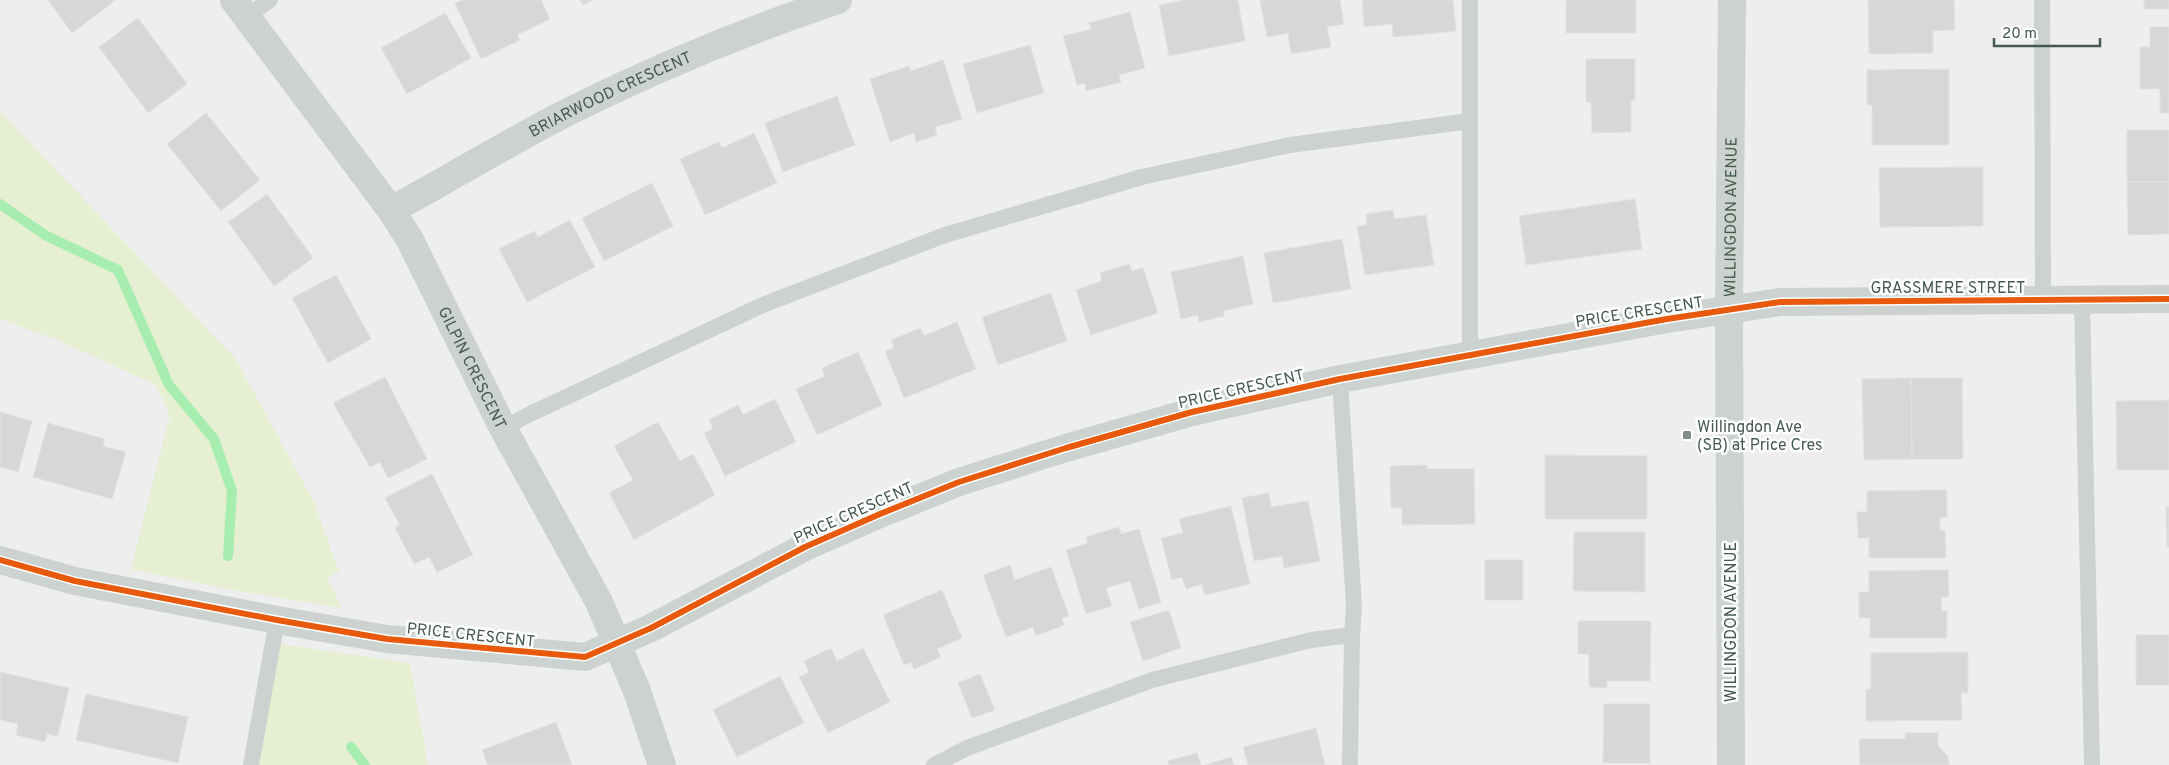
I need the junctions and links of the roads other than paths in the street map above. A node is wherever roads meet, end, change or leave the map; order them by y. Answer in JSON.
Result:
{"nodes":[{"id":1,"x":270,"y":0,"type":"edge"},
{"id":2,"x":838,"y":0,"type":"edge"},
{"id":3,"x":1470,"y":0,"type":"edge"},
{"id":4,"x":1732,"y":0,"type":"edge"},
{"id":5,"x":2042,"y":0,"type":"edge"},
{"id":6,"x":240,"y":8,"type":"edge"},
{"id":7,"x":1470,"y":121,"type":"junction"},
{"id":8,"x":391,"y":210,"type":"junction"},
{"id":9,"x":2169,"y":299,"type":"edge"},
{"id":10,"x":2043,"y":300,"type":"junction"},
{"id":11,"x":2082,"y":300,"type":"junction"},
{"id":12,"x":1729,"y":310,"type":"junction"},
{"id":13,"x":1470,"y":354,"type":"junction"},
{"id":14,"x":1340,"y":379,"type":"junction"},
{"id":15,"x":503,"y":428,"type":"junction"},
{"id":16,"x":0,"y":560,"type":"edge"},
{"id":17,"x":277,"y":620,"type":"junction"},
{"id":18,"x":1352,"y":635,"type":"junction"},
{"id":19,"x":618,"y":644,"type":"junction"},
{"id":20,"x":251,"y":765,"type":"edge"},
{"id":21,"x":662,"y":765,"type":"edge"},
{"id":22,"x":934,"y":765,"type":"edge"},
{"id":23,"x":1350,"y":765,"type":"edge"},
{"id":24,"x":1731,"y":765,"type":"edge"},
{"id":25,"x":2092,"y":765,"type":"edge"}],
"edges":[{"from":1,"to":6,"type":"lane"},
{"from":2,"to":8,"type":"street","name":"BRIARWOOD CRESCENT"},
{"from":3,"to":7,"type":"lane"},
{"from":4,"to":12,"type":"main road","name":"WILLINGDON AVENUE"},
{"from":5,"to":10,"type":"lane"},
{"from":6,"to":8,"type":"street","name":"GILPIN CRESCENT"},
{"from":7,"to":13,"type":"lane"},
{"from":7,"to":15,"type":"lane"},
{"from":8,"to":15,"type":"street","name":"GILPIN CRESCENT"},
{"from":9,"to":11,"type":"street","name":"GRASSMERE STREET"},
{"from":10,"to":11,"type":"street","name":"GRASSMERE STREET"},
{"from":10,"to":12,"type":"street","name":"GRASSMERE STREET"},
{"from":11,"to":25,"type":"lane"},
{"from":12,"to":13,"type":"street","name":"PRICE CRESCENT"},
{"from":12,"to":24,"type":"main road","name":"WILLINGDON AVENUE"},
{"from":13,"to":14,"type":"street","name":"PRICE CRESCENT"},
{"from":14,"to":18,"type":"lane"},
{"from":14,"to":19,"type":"street","name":"PRICE CRESCENT"},
{"from":15,"to":19,"type":"street","name":"GILPIN CRESCENT"},
{"from":16,"to":17,"type":"street","name":"PRICE CRESCENT"},
{"from":17,"to":19,"type":"street","name":"PRICE CRESCENT"},
{"from":17,"to":20,"type":"lane"},
{"from":18,"to":22,"type":"lane"},
{"from":18,"to":23,"type":"lane"},
{"from":19,"to":21,"type":"street","name":"GILPIN CRESCENT"}]}
